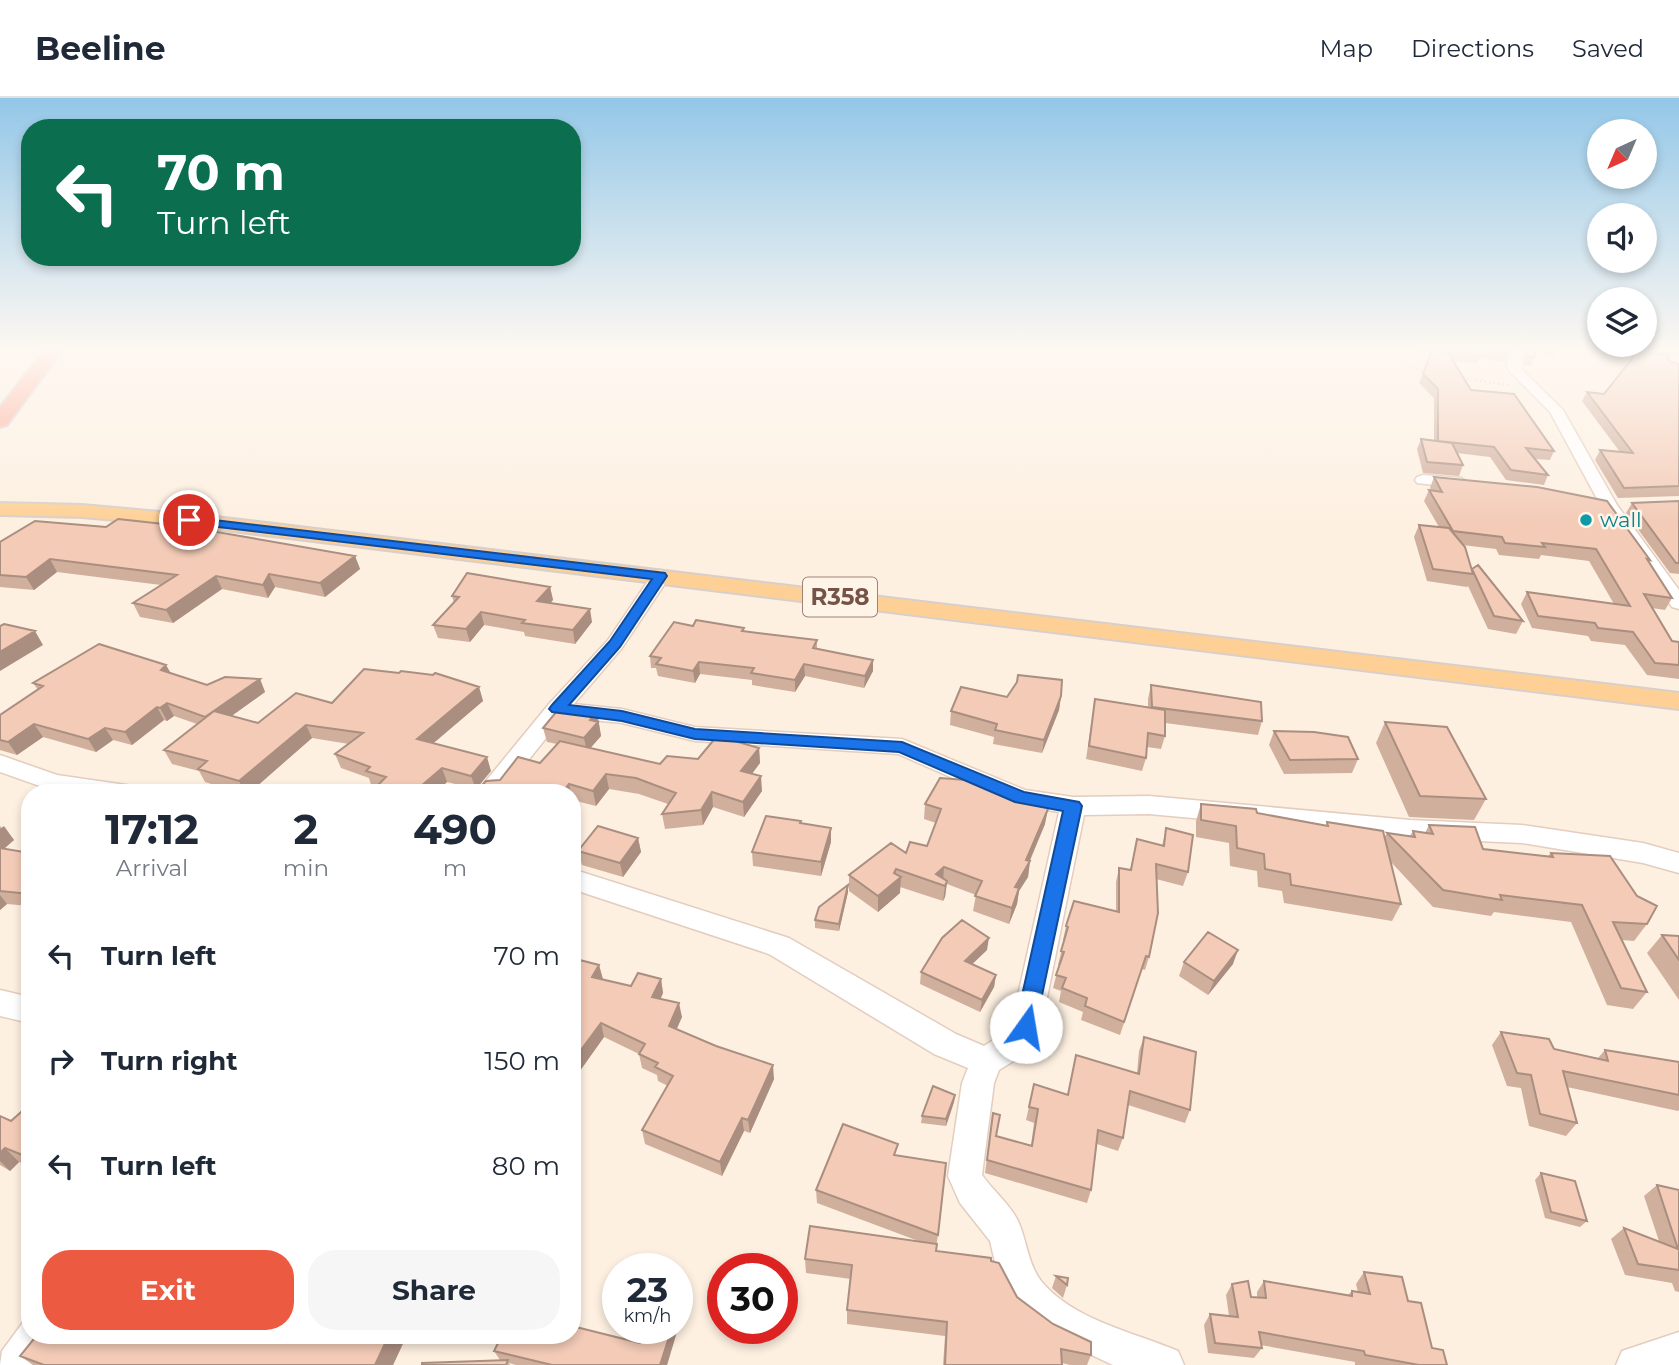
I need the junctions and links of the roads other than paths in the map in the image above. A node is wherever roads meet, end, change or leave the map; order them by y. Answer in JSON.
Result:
{"nodes":[{"id":1,"x":1553,"y":407,"type":"edge"},
{"id":2,"x":1423,"y":480,"type":"dead end"},
{"id":3,"x":1473,"y":485,"type":"edge"},
{"id":4,"x":1583,"y":500,"type":"edge"},
{"id":5,"x":1609,"y":506,"type":"junction"},
{"id":6,"x":1627,"y":507,"type":"dead end"},
{"id":7,"x":0,"y":509,"type":"edge"},
{"id":8,"x":661,"y":576,"type":"junction"},
{"id":9,"x":1677,"y":598,"type":"edge"},
{"id":10,"x":1679,"y":701,"type":"edge"},
{"id":11,"x":557,"y":709,"type":"junction"},
{"id":12,"x":0,"y":763,"type":"edge"},
{"id":13,"x":61,"y":784,"type":"edge"},
{"id":14,"x":495,"y":784,"type":"edge"},
{"id":15,"x":1073,"y":806,"type":"junction"},
{"id":16,"x":1679,"y":863,"type":"edge"},
{"id":17,"x":581,"y":882,"type":"edge"},
{"id":18,"x":0,"y":1003,"type":"edge"},
{"id":19,"x":21,"y":1008,"type":"edge"},
{"id":20,"x":986,"y":1060,"type":"junction"},
{"id":21,"x":31,"y":1344,"type":"edge"},
{"id":22,"x":1679,"y":1352,"type":"edge"},
{"id":23,"x":16,"y":1365,"type":"edge"},
{"id":24,"x":1164,"y":1365,"type":"edge"},
{"id":25,"x":1636,"y":1365,"type":"edge"}],
"edges":[{"from":1,"to":5,"type":"street"},
{"from":2,"to":3,"type":"street"},
{"from":4,"to":5,"type":"street"},
{"from":5,"to":6,"type":"street"},
{"from":5,"to":9,"type":"street"},
{"from":7,"to":8,"type":"main road","number":"R358"},
{"from":8,"to":10,"type":"main road","number":"R358"},
{"from":8,"to":11,"type":"street"},
{"from":11,"to":14,"type":"street"},
{"from":11,"to":15,"type":"street"},
{"from":12,"to":13,"type":"street"},
{"from":15,"to":16,"type":"street"},
{"from":15,"to":20,"type":"street"},
{"from":17,"to":20,"type":"street"},
{"from":18,"to":19,"type":"street"},
{"from":20,"to":24,"type":"street"},
{"from":21,"to":23,"type":"street"},
{"from":22,"to":25,"type":"street"}]}
